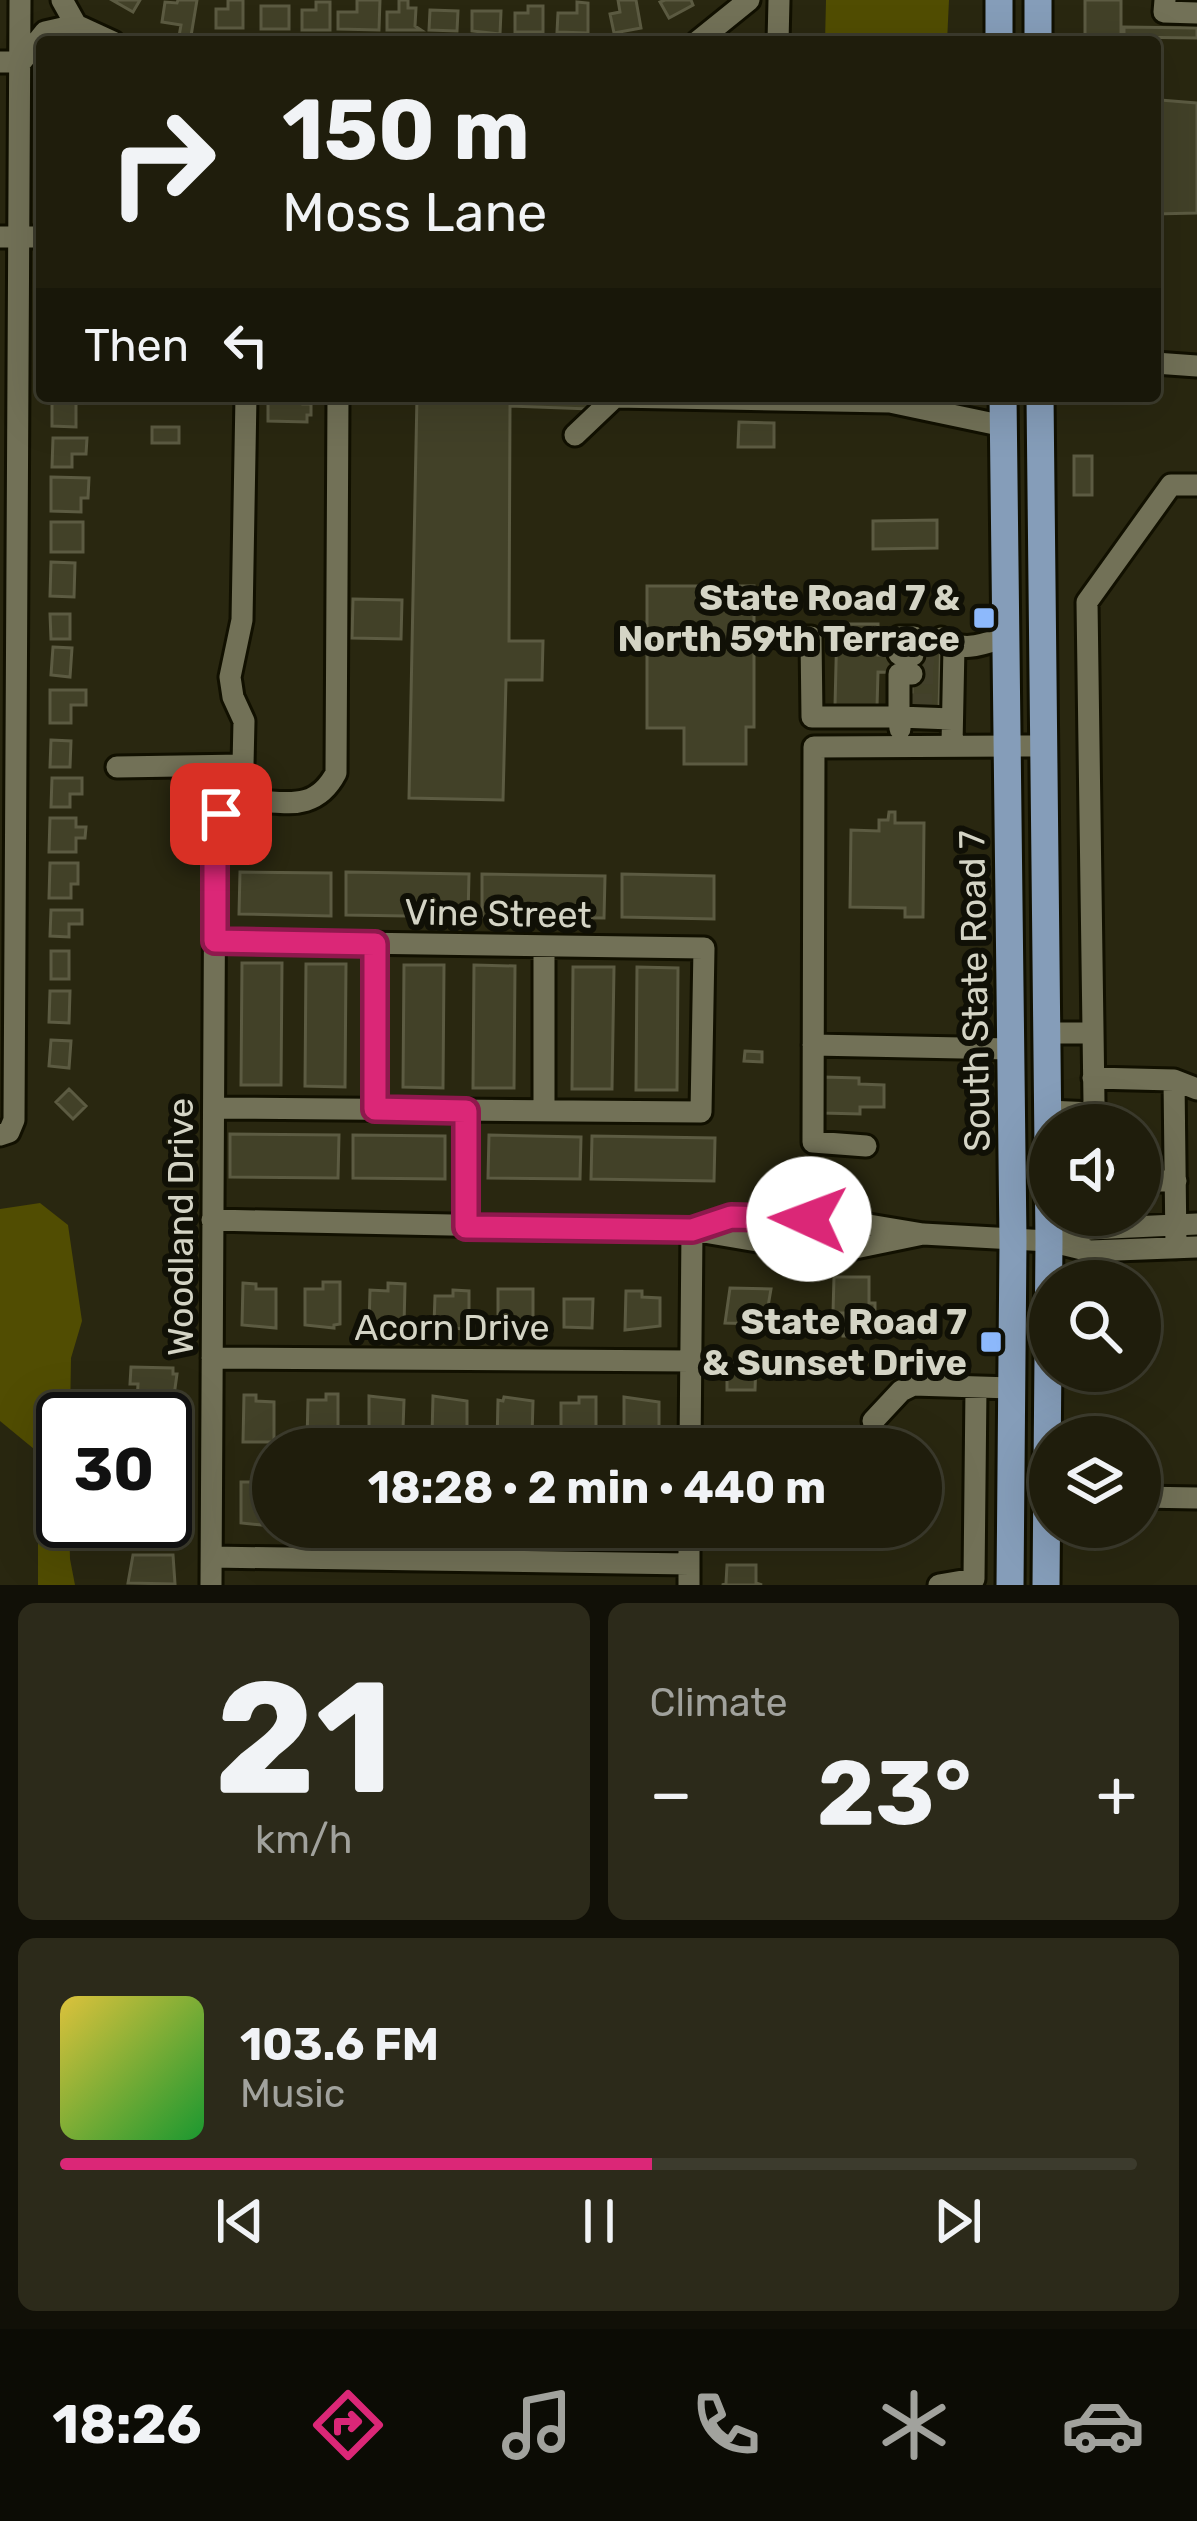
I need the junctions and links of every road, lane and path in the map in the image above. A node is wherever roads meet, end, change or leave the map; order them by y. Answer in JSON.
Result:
{"nodes":[{"id":1,"x":20,"y":0,"type":"edge"},
{"id":2,"x":62,"y":0,"type":"edge"},
{"id":3,"x":749,"y":0,"type":"edge"},
{"id":4,"x":779,"y":0,"type":"edge"},
{"id":5,"x":999,"y":0,"type":"edge"},
{"id":6,"x":1038,"y":0,"type":"edge"},
{"id":7,"x":1165,"y":0,"type":"edge"},
{"id":8,"x":1197,"y":13,"type":"edge"},
{"id":9,"x":76,"y":25,"type":"junction"},
{"id":10,"x":40,"y":36,"type":"edge"},
{"id":11,"x":100,"y":36,"type":"edge"},
{"id":12,"x":704,"y":36,"type":"edge"},
{"id":13,"x":778,"y":36,"type":"edge"},
{"id":14,"x":999,"y":36,"type":"edge"},
{"id":15,"x":1038,"y":36,"type":"edge"},
{"id":16,"x":36,"y":40,"type":"edge"},
{"id":17,"x":10,"y":62,"type":"edge"},
{"id":18,"x":21,"y":237,"type":"edge"},
{"id":19,"x":1161,"y":363,"type":"edge"},
{"id":20,"x":1197,"y":366,"type":"edge"},
{"id":21,"x":246,"y":402,"type":"edge"},
{"id":22,"x":338,"y":402,"type":"edge"},
{"id":23,"x":610,"y":402,"type":"edge"},
{"id":24,"x":899,"y":402,"type":"edge"},
{"id":25,"x":1003,"y":402,"type":"edge"},
{"id":26,"x":1040,"y":402,"type":"edge"},
{"id":27,"x":10,"y":404,"type":"edge"},
{"id":28,"x":1004,"y":426,"type":"junction"},
{"id":29,"x":575,"y":435,"type":"dead end"},
{"id":30,"x":1197,"y":485,"type":"edge"},
{"id":31,"x":9,"y":580,"type":"edge"},
{"id":32,"x":777,"y":637,"type":"dead end"},
{"id":33,"x":1005,"y":637,"type":"junction"},
{"id":34,"x":947,"y":678,"type":"junction"},
{"id":35,"x":908,"y":684,"type":"junction"},
{"id":36,"x":900,"y":745,"type":"junction"},
{"id":37,"x":952,"y":746,"type":"junction"},
{"id":38,"x":1007,"y":746,"type":"junction"},
{"id":39,"x":1043,"y":746,"type":"junction"},
{"id":40,"x":8,"y":758,"type":"edge"},
{"id":41,"x":117,"y":767,"type":"dead end"},
{"id":42,"x":7,"y":937,"type":"edge"},
{"id":43,"x":215,"y":941,"type":"junction"},
{"id":44,"x":375,"y":944,"type":"junction"},
{"id":45,"x":544,"y":946,"type":"junction"},
{"id":46,"x":1046,"y":1033,"type":"junction"},
{"id":47,"x":1093,"y":1033,"type":"junction"},
{"id":48,"x":813,"y":1045,"type":"junction"},
{"id":49,"x":1011,"y":1048,"type":"junction"},
{"id":50,"x":1093,"y":1078,"type":"junction"},
{"id":51,"x":1174,"y":1080,"type":"junction"},
{"id":52,"x":1197,"y":1088,"type":"edge"},
{"id":53,"x":1047,"y":1104,"type":"edge"},
{"id":54,"x":1092,"y":1104,"type":"edge"},
{"id":55,"x":214,"y":1108,"type":"junction"},
{"id":56,"x":375,"y":1109,"type":"junction"},
{"id":57,"x":466,"y":1111,"type":"junction"},
{"id":58,"x":544,"y":1111,"type":"junction"},
{"id":59,"x":4,"y":1134,"type":"edge"},
{"id":60,"x":866,"y":1146,"type":"dead end"},
{"id":61,"x":1161,"y":1181,"type":"edge"},
{"id":62,"x":1176,"y":1181,"type":"junction"},
{"id":63,"x":212,"y":1220,"type":"junction"},
{"id":64,"x":827,"y":1220,"type":"junction"},
{"id":65,"x":466,"y":1227,"type":"junction"},
{"id":66,"x":692,"y":1230,"type":"junction"},
{"id":67,"x":923,"y":1234,"type":"junction"},
{"id":68,"x":1049,"y":1236,"type":"edge"},
{"id":69,"x":1186,"y":1236,"type":"edge"},
{"id":70,"x":1013,"y":1241,"type":"junction"},
{"id":71,"x":1049,"y":1241,"type":"junction"},
{"id":72,"x":808,"y":1248,"type":"junction"},
{"id":73,"x":212,"y":1358,"type":"junction"},
{"id":74,"x":691,"y":1361,"type":"junction"},
{"id":75,"x":976,"y":1388,"type":"junction"},
{"id":76,"x":1012,"y":1388,"type":"junction"},
{"id":77,"x":1048,"y":1416,"type":"edge"},
{"id":78,"x":873,"y":1421,"type":"dead end"},
{"id":79,"x":690,"y":1428,"type":"edge"},
{"id":80,"x":1161,"y":1497,"type":"edge"},
{"id":81,"x":1197,"y":1498,"type":"edge"},
{"id":82,"x":1047,"y":1548,"type":"edge"},
{"id":83,"x":212,"y":1558,"type":"junction"},
{"id":84,"x":689,"y":1574,"type":"edge"},
{"id":85,"x":974,"y":1579,"type":"junction"},
{"id":86,"x":1010,"y":1583,"type":"edge"},
{"id":87,"x":211,"y":1585,"type":"edge"},
{"id":88,"x":939,"y":1585,"type":"edge"},
{"id":89,"x":1046,"y":1585,"type":"edge"}],
"edges":[{"from":1,"to":17,"type":"street"},
{"from":2,"to":9,"type":"street"},
{"from":3,"to":12,"type":"street"},
{"from":4,"to":13,"type":"street"},
{"from":5,"to":14,"type":"main road"},
{"from":6,"to":15,"type":"main road"},
{"from":7,"to":8,"type":"street"},
{"from":9,"to":10,"type":"street"},
{"from":9,"to":11,"type":"street"},
{"from":16,"to":17,"type":"street"},
{"from":17,"to":18,"type":"street"},
{"from":18,"to":27,"type":"street"},
{"from":19,"to":20,"type":"street"},
{"from":21,"to":41,"type":"street"},
{"from":22,"to":43,"type":"street"},
{"from":23,"to":29,"type":"street"},
{"from":24,"to":28,"type":"street"},
{"from":25,"to":28,"type":"main road","name":"South State Road 7"},
{"from":26,"to":39,"type":"main road","name":"South State Road 7"},
{"from":27,"to":31,"type":"street"},
{"from":28,"to":33,"type":"main road","name":"South State Road 7"},
{"from":30,"to":47,"type":"street"},
{"from":31,"to":40,"type":"street"},
{"from":32,"to":35,"type":"street"},
{"from":33,"to":34,"type":"street"},
{"from":33,"to":38,"type":"main road","name":"South State Road 7"},
{"from":34,"to":35,"type":"street"},
{"from":34,"to":37,"type":"street"},
{"from":35,"to":36,"type":"street"},
{"from":36,"to":37,"type":"street"},
{"from":36,"to":48,"type":"street"},
{"from":37,"to":38,"type":"street"},
{"from":38,"to":39,"type":"street"},
{"from":38,"to":49,"type":"main road","name":"South State Road 7"},
{"from":39,"to":46,"type":"main road","name":"South State Road 7"},
{"from":40,"to":42,"type":"street"},
{"from":42,"to":59,"type":"street"},
{"from":43,"to":44,"type":"street","name":"Vine Street"},
{"from":43,"to":55,"type":"street","name":"Woodland Drive"},
{"from":44,"to":45,"type":"street","name":"Vine Street"},
{"from":44,"to":56,"type":"street"},
{"from":45,"to":58,"type":"street"},
{"from":45,"to":58,"type":"street","name":"Vine Street"},
{"from":46,"to":47,"type":"street"},
{"from":46,"to":53,"type":"main road","name":"South State Road 7"},
{"from":47,"to":50,"type":"street"},
{"from":48,"to":49,"type":"street"},
{"from":48,"to":60,"type":"street"},
{"from":49,"to":70,"type":"main road","name":"South State Road 7"},
{"from":50,"to":51,"type":"street"},
{"from":50,"to":54,"type":"street"},
{"from":51,"to":52,"type":"street"},
{"from":51,"to":62,"type":"street"},
{"from":55,"to":56,"type":"street"},
{"from":55,"to":63,"type":"street","name":"Woodland Drive"},
{"from":56,"to":57,"type":"street"},
{"from":57,"to":58,"type":"street"},
{"from":57,"to":65,"type":"street"},
{"from":61,"to":62,"type":"street"},
{"from":62,"to":69,"type":"street"},
{"from":63,"to":65,"type":"street"},
{"from":63,"to":73,"type":"street","name":"Woodland Drive"},
{"from":64,"to":66,"type":"street"},
{"from":64,"to":67,"type":"street"},
{"from":64,"to":72,"type":"street"},
{"from":65,"to":66,"type":"street"},
{"from":66,"to":72,"type":"street"},
{"from":66,"to":74,"type":"street"},
{"from":67,"to":70,"type":"street"},
{"from":67,"to":72,"type":"street"},
{"from":68,"to":71,"type":"main road","name":"South State Road 7"},
{"from":69,"to":71,"type":"street"},
{"from":70,"to":71,"type":"street"},
{"from":70,"to":76,"type":"main road","name":"South State Road 7"},
{"from":71,"to":77,"type":"main road","name":"South State Road 7"},
{"from":73,"to":74,"type":"street","name":"Acorn Drive"},
{"from":73,"to":83,"type":"street","name":"Woodland Drive"},
{"from":74,"to":79,"type":"street"},
{"from":75,"to":76,"type":"street"},
{"from":75,"to":78,"type":"street"},
{"from":75,"to":85,"type":"street"},
{"from":76,"to":86,"type":"main road","name":"South State Road 7"},
{"from":80,"to":81,"type":"street"},
{"from":82,"to":89,"type":"main road","name":"South State Road 7"},
{"from":83,"to":84,"type":"street"},
{"from":83,"to":87,"type":"street","name":"Woodland Drive"},
{"from":85,"to":86,"type":"street"},
{"from":85,"to":88,"type":"street"}]}
